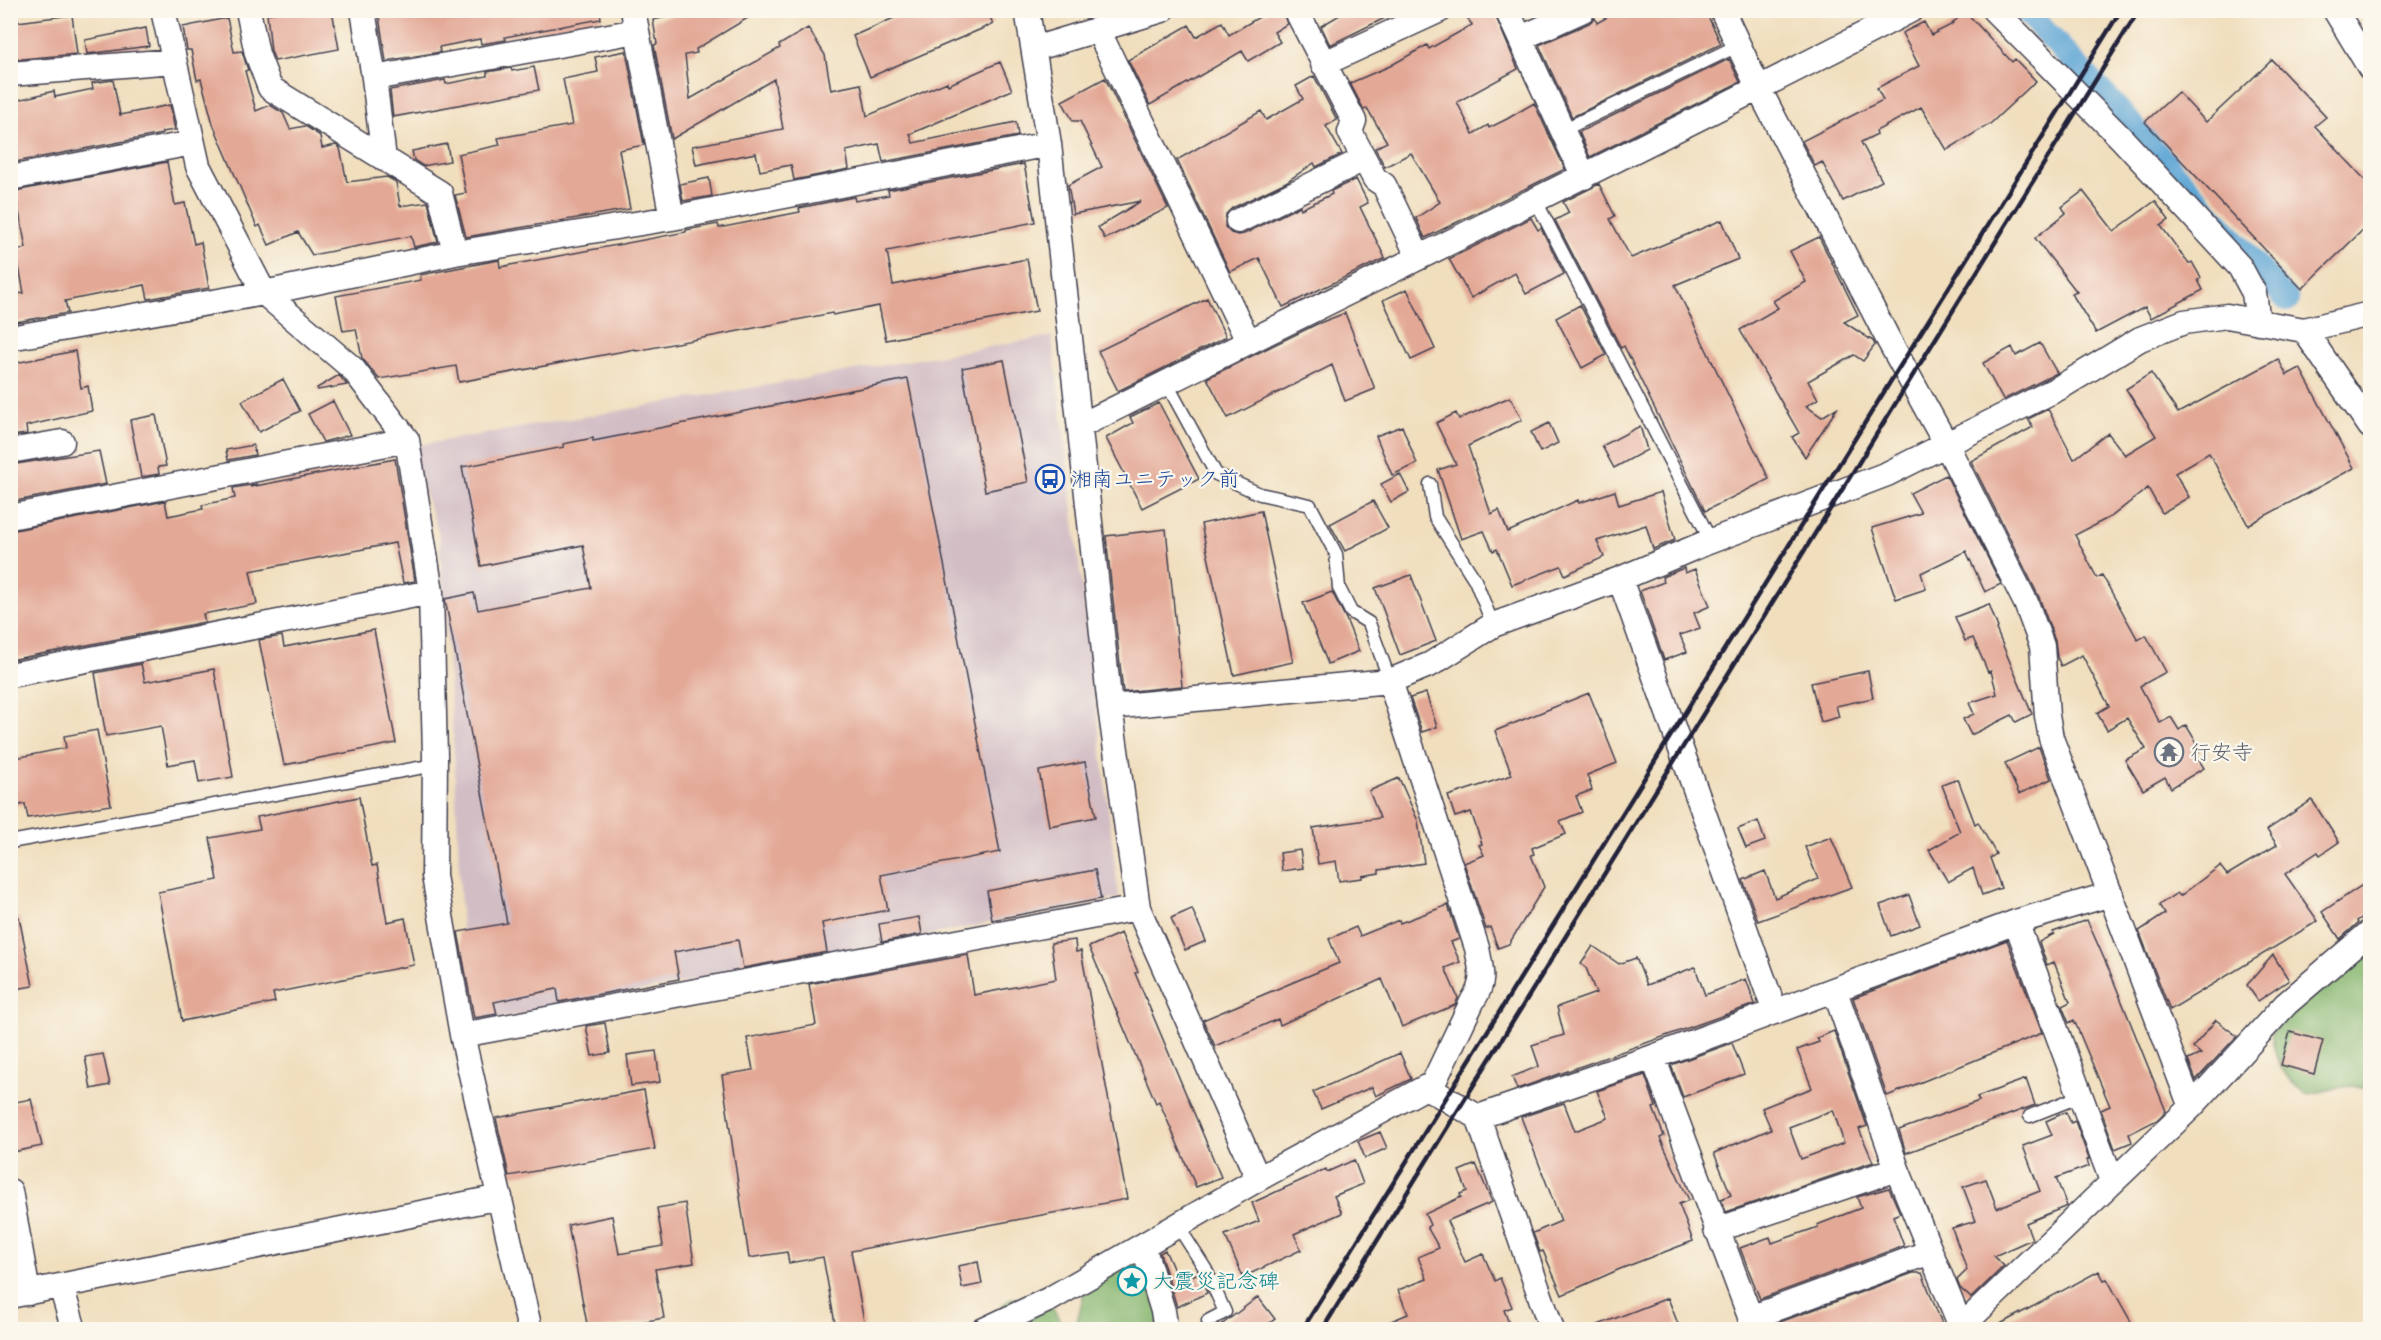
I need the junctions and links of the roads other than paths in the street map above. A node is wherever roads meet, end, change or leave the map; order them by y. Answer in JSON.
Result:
{"nodes":[{"id":1,"x":163,"y":10,"type":"edge"},
{"id":2,"x":248,"y":10,"type":"edge"},
{"id":3,"x":363,"y":10,"type":"edge"},
{"id":4,"x":1028,"y":10,"type":"edge"},
{"id":5,"x":1162,"y":10,"type":"edge"},
{"id":6,"x":1296,"y":10,"type":"edge"},
{"id":7,"x":1440,"y":10,"type":"edge"},
{"id":8,"x":1507,"y":10,"type":"edge"},
{"id":9,"x":1583,"y":10,"type":"edge"},
{"id":10,"x":1722,"y":10,"type":"edge"},
{"id":11,"x":1911,"y":10,"type":"edge"},
{"id":12,"x":1994,"y":10,"type":"edge"},
{"id":13,"x":2335,"y":10,"type":"edge"},
{"id":14,"x":635,"y":21,"type":"edge"},
{"id":15,"x":1098,"y":30,"type":"junction"},
{"id":16,"x":1521,"y":38,"type":"junction"},
{"id":17,"x":1739,"y":45,"type":"junction"},
{"id":18,"x":1034,"y":50,"type":"junction"},
{"id":19,"x":174,"y":61,"type":"junction"},
{"id":20,"x":1323,"y":64,"type":"junction"},
{"id":21,"x":2370,"y":68,"type":"edge"},
{"id":22,"x":10,"y":74,"type":"edge"},
{"id":23,"x":374,"y":78,"type":"junction"},
{"id":24,"x":1759,"y":89,"type":"junction"},
{"id":25,"x":1563,"y":130,"type":"junction"},
{"id":26,"x":192,"y":143,"type":"junction"},
{"id":27,"x":1049,"y":144,"type":"junction"},
{"id":28,"x":384,"y":159,"type":"junction"},
{"id":29,"x":1364,"y":159,"type":"junction"},
{"id":30,"x":1584,"y":177,"type":"junction"},
{"id":31,"x":10,"y":178,"type":"edge"},
{"id":32,"x":1536,"y":201,"type":"junction"},
{"id":33,"x":672,"y":218,"type":"junction"},
{"id":34,"x":1238,"y":222,"type":"dead end"},
{"id":35,"x":455,"y":254,"type":"junction"},
{"id":36,"x":1418,"y":256,"type":"junction"},
{"id":37,"x":264,"y":293,"type":"junction"},
{"id":38,"x":2370,"y":314,"type":"edge"},
{"id":39,"x":2258,"y":322,"type":"junction"},
{"id":40,"x":2304,"y":330,"type":"junction"},
{"id":41,"x":10,"y":338,"type":"edge"},
{"id":42,"x":1248,"y":341,"type":"junction"},
{"id":43,"x":1166,"y":382,"type":"junction"},
{"id":44,"x":1080,"y":426,"type":"junction"},
{"id":45,"x":2370,"y":426,"type":"edge"},
{"id":46,"x":407,"y":440,"type":"junction"},
{"id":47,"x":62,"y":442,"type":"dead end"},
{"id":48,"x":1946,"y":444,"type":"junction"},
{"id":49,"x":10,"y":452,"type":"edge"},
{"id":50,"x":1430,"y":483,"type":"dead end"},
{"id":51,"x":10,"y":517,"type":"edge"},
{"id":52,"x":1711,"y":541,"type":"junction"},
{"id":53,"x":1620,"y":579,"type":"junction"},
{"id":54,"x":431,"y":592,"type":"junction"},
{"id":55,"x":1493,"y":625,"type":"junction"},
{"id":56,"x":10,"y":675,"type":"edge"},
{"id":57,"x":1390,"y":681,"type":"junction"},
{"id":58,"x":1110,"y":707,"type":"junction"},
{"id":59,"x":435,"y":765,"type":"junction"},
{"id":60,"x":10,"y":842,"type":"edge"},
{"id":61,"x":2111,"y":894,"type":"junction"},
{"id":62,"x":1138,"y":909,"type":"junction"},
{"id":63,"x":2016,"y":922,"type":"junction"},
{"id":64,"x":2370,"y":932,"type":"edge"},
{"id":65,"x":1834,"y":991,"type":"junction"},
{"id":66,"x":1775,"y":1012,"type":"junction"},
{"id":67,"x":462,"y":1035,"type":"junction"},
{"id":68,"x":1653,"y":1057,"type":"junction"},
{"id":69,"x":1430,"y":1090,"type":"junction"},
{"id":70,"x":2081,"y":1096,"type":"junction"},
{"id":71,"x":2191,"y":1107,"type":"junction"},
{"id":72,"x":2030,"y":1116,"type":"dead end"},
{"id":73,"x":1478,"y":1117,"type":"junction"},
{"id":74,"x":1897,"y":1168,"type":"junction"},
{"id":75,"x":1258,"y":1179,"type":"junction"},
{"id":76,"x":2112,"y":1181,"type":"junction"},
{"id":77,"x":10,"y":1191,"type":"edge"},
{"id":78,"x":500,"y":1197,"type":"junction"},
{"id":79,"x":1178,"y":1226,"type":"junction"},
{"id":80,"x":1716,"y":1230,"type":"junction"},
{"id":81,"x":1143,"y":1246,"type":"junction"},
{"id":82,"x":1930,"y":1252,"type":"junction"},
{"id":83,"x":61,"y":1286,"type":"junction"},
{"id":84,"x":19,"y":1295,"type":"edge"},
{"id":85,"x":1208,"y":1322,"type":"dead end"},
{"id":86,"x":1753,"y":1324,"type":"edge"},
{"id":87,"x":1959,"y":1328,"type":"edge"},
{"id":88,"x":74,"y":1329,"type":"edge"},
{"id":89,"x":530,"y":1329,"type":"edge"},
{"id":90,"x":984,"y":1329,"type":"edge"},
{"id":91,"x":1166,"y":1329,"type":"edge"},
{"id":92,"x":1552,"y":1329,"type":"edge"}],
"edges":[{"from":1,"to":19,"type":"street"},
{"from":2,"to":28,"type":"street"},
{"from":3,"to":23,"type":"street"},
{"from":4,"to":18,"type":"street"},
{"from":5,"to":15,"type":"street"},
{"from":6,"to":20,"type":"street"},
{"from":7,"to":20,"type":"street"},
{"from":8,"to":16,"type":"street"},
{"from":9,"to":16,"type":"street"},
{"from":10,"to":17,"type":"street"},
{"from":11,"to":24,"type":"street"},
{"from":12,"to":39,"type":"street"},
{"from":13,"to":21,"type":"street"},
{"from":14,"to":23,"type":"street"},
{"from":14,"to":33,"type":"street"},
{"from":15,"to":18,"type":"street"},
{"from":15,"to":42,"type":"street"},
{"from":16,"to":25,"type":"street"},
{"from":17,"to":24,"type":"street"},
{"from":17,"to":25,"type":"lane"},
{"from":18,"to":27,"type":"street"},
{"from":19,"to":22,"type":"street"},
{"from":19,"to":26,"type":"street"},
{"from":20,"to":29,"type":"street"},
{"from":23,"to":28,"type":"street"},
{"from":24,"to":30,"type":"street"},
{"from":24,"to":48,"type":"street"},
{"from":25,"to":30,"type":"street"},
{"from":26,"to":31,"type":"street"},
{"from":26,"to":37,"type":"street"},
{"from":27,"to":33,"type":"street"},
{"from":27,"to":44,"type":"street"},
{"from":28,"to":35,"type":"street"},
{"from":29,"to":34,"type":"street"},
{"from":29,"to":36,"type":"street"},
{"from":30,"to":32,"type":"street"},
{"from":32,"to":36,"type":"street"},
{"from":32,"to":52,"type":"lane"},
{"from":33,"to":35,"type":"street"},
{"from":35,"to":37,"type":"street"},
{"from":36,"to":42,"type":"street"},
{"from":37,"to":41,"type":"street"},
{"from":37,"to":46,"type":"street"},
{"from":38,"to":40,"type":"street"},
{"from":39,"to":40,"type":"street"},
{"from":39,"to":48,"type":"street"},
{"from":40,"to":45,"type":"street"},
{"from":42,"to":43,"type":"street"},
{"from":43,"to":44,"type":"street"},
{"from":43,"to":57,"type":"lane"},
{"from":44,"to":58,"type":"street"},
{"from":46,"to":51,"type":"street"},
{"from":46,"to":54,"type":"street"},
{"from":47,"to":49,"type":"street"},
{"from":48,"to":52,"type":"street"},
{"from":48,"to":61,"type":"street"},
{"from":50,"to":55,"type":"lane"},
{"from":52,"to":53,"type":"street"},
{"from":53,"to":55,"type":"street"},
{"from":53,"to":66,"type":"street"},
{"from":54,"to":56,"type":"street"},
{"from":54,"to":59,"type":"street"},
{"from":55,"to":57,"type":"street"},
{"from":57,"to":58,"type":"street"},
{"from":57,"to":69,"type":"street"},
{"from":58,"to":62,"type":"street"},
{"from":59,"to":60,"type":"lane"},
{"from":59,"to":67,"type":"street"},
{"from":61,"to":63,"type":"street"},
{"from":61,"to":71,"type":"street"},
{"from":62,"to":67,"type":"street"},
{"from":62,"to":75,"type":"street"},
{"from":63,"to":65,"type":"street"},
{"from":63,"to":70,"type":"street"},
{"from":64,"to":71,"type":"street"},
{"from":65,"to":66,"type":"street"},
{"from":65,"to":74,"type":"street"},
{"from":66,"to":68,"type":"street"},
{"from":67,"to":78,"type":"street"},
{"from":68,"to":73,"type":"street"},
{"from":68,"to":80,"type":"street"},
{"from":69,"to":73,"type":"street"},
{"from":69,"to":75,"type":"street"},
{"from":70,"to":72,"type":"lane"},
{"from":70,"to":76,"type":"street"},
{"from":71,"to":76,"type":"street"},
{"from":73,"to":92,"type":"street"},
{"from":74,"to":80,"type":"street"},
{"from":74,"to":82,"type":"street"},
{"from":75,"to":79,"type":"street"},
{"from":76,"to":87,"type":"street"},
{"from":77,"to":84,"type":"street"},
{"from":78,"to":83,"type":"street"},
{"from":78,"to":89,"type":"street"},
{"from":79,"to":81,"type":"street"},
{"from":79,"to":85,"type":"lane"},
{"from":80,"to":86,"type":"street"},
{"from":81,"to":90,"type":"street"},
{"from":81,"to":91,"type":"street"},
{"from":82,"to":86,"type":"street"},
{"from":82,"to":87,"type":"street"},
{"from":83,"to":84,"type":"street"},
{"from":83,"to":88,"type":"street"}]}
